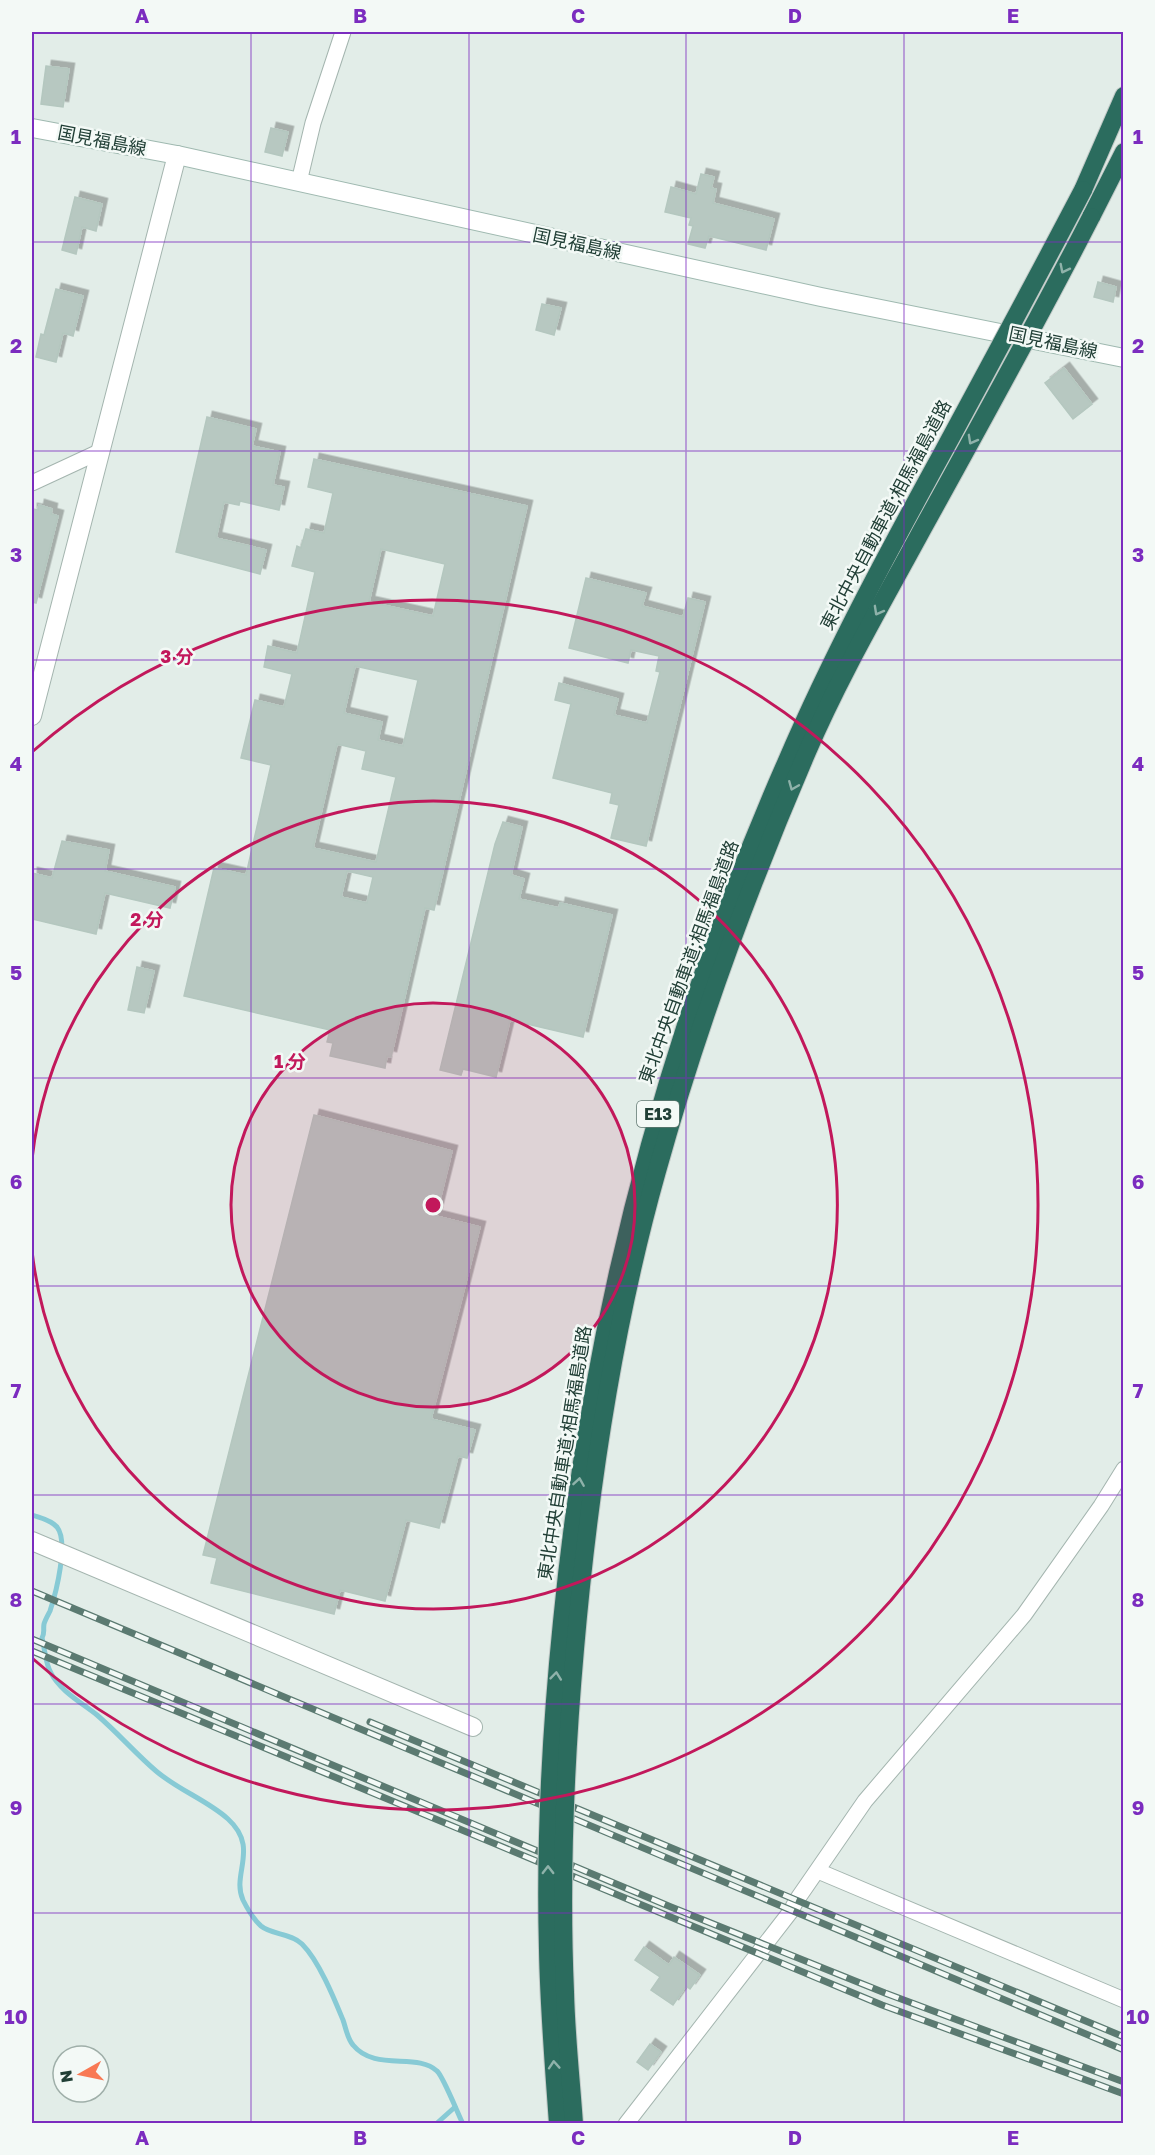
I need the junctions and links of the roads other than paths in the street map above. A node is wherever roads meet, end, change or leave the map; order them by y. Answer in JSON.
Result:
{"nodes":[{"id":1,"x":343,"y":32,"type":"edge"},
{"id":2,"x":1124,"y":96,"type":"edge"},
{"id":3,"x":1124,"y":107,"type":"edge"},
{"id":4,"x":32,"y":128,"type":"edge"},
{"id":5,"x":1124,"y":152,"type":"edge"},
{"id":6,"x":177,"y":155,"type":"junction"},
{"id":7,"x":1124,"y":170,"type":"edge"},
{"id":8,"x":299,"y":182,"type":"junction"},
{"id":9,"x":1083,"y":190,"type":"junction"},
{"id":10,"x":1091,"y":217,"type":"junction"},
{"id":11,"x":1124,"y":358,"type":"edge"},
{"id":12,"x":101,"y":451,"type":"junction"},
{"id":13,"x":32,"y":483,"type":"edge"},
{"id":14,"x":32,"y":716,"type":"edge"},
{"id":15,"x":1124,"y":1469,"type":"edge"},
{"id":16,"x":32,"y":1541,"type":"edge"},
{"id":17,"x":473,"y":1727,"type":"dead end"},
{"id":18,"x":818,"y":1870,"type":"junction"},
{"id":19,"x":1124,"y":2000,"type":"edge"},
{"id":20,"x":558,"y":2124,"type":"edge"},
{"id":21,"x":574,"y":2124,"type":"edge"},
{"id":22,"x":626,"y":2124,"type":"edge"}],
"edges":[{"from":1,"to":8,"type":"street"},
{"from":2,"to":9,"type":"highway"},
{"from":3,"to":9,"type":"highway","name":"東北中央自動車道;相馬福島道路","number":"E13"},
{"from":4,"to":6,"type":"main road","name":"国見福島線"},
{"from":5,"to":10,"type":"highway","name":"東北中央自動車道;相馬福島道路","number":"E13"},
{"from":6,"to":8,"type":"main road","name":"国見福島線"},
{"from":6,"to":12,"type":"main road"},
{"from":7,"to":10,"type":"highway"},
{"from":8,"to":11,"type":"main road","name":"国見福島線"},
{"from":20,"to":9,"type":"highway","name":"東北中央自動車道;相馬福島道路","number":"E13","one_way":true,"bridge":true},
{"from":10,"to":21,"type":"highway","name":"東北中央自動車道;相馬福島道路","number":"E13","one_way":true,"bridge":true},
{"from":12,"to":13,"type":"street"},
{"from":12,"to":14,"type":"main road"},
{"from":15,"to":18,"type":"street"},
{"from":16,"to":17,"type":"main road"},
{"from":18,"to":19,"type":"street"},
{"from":18,"to":22,"type":"street"}]}
